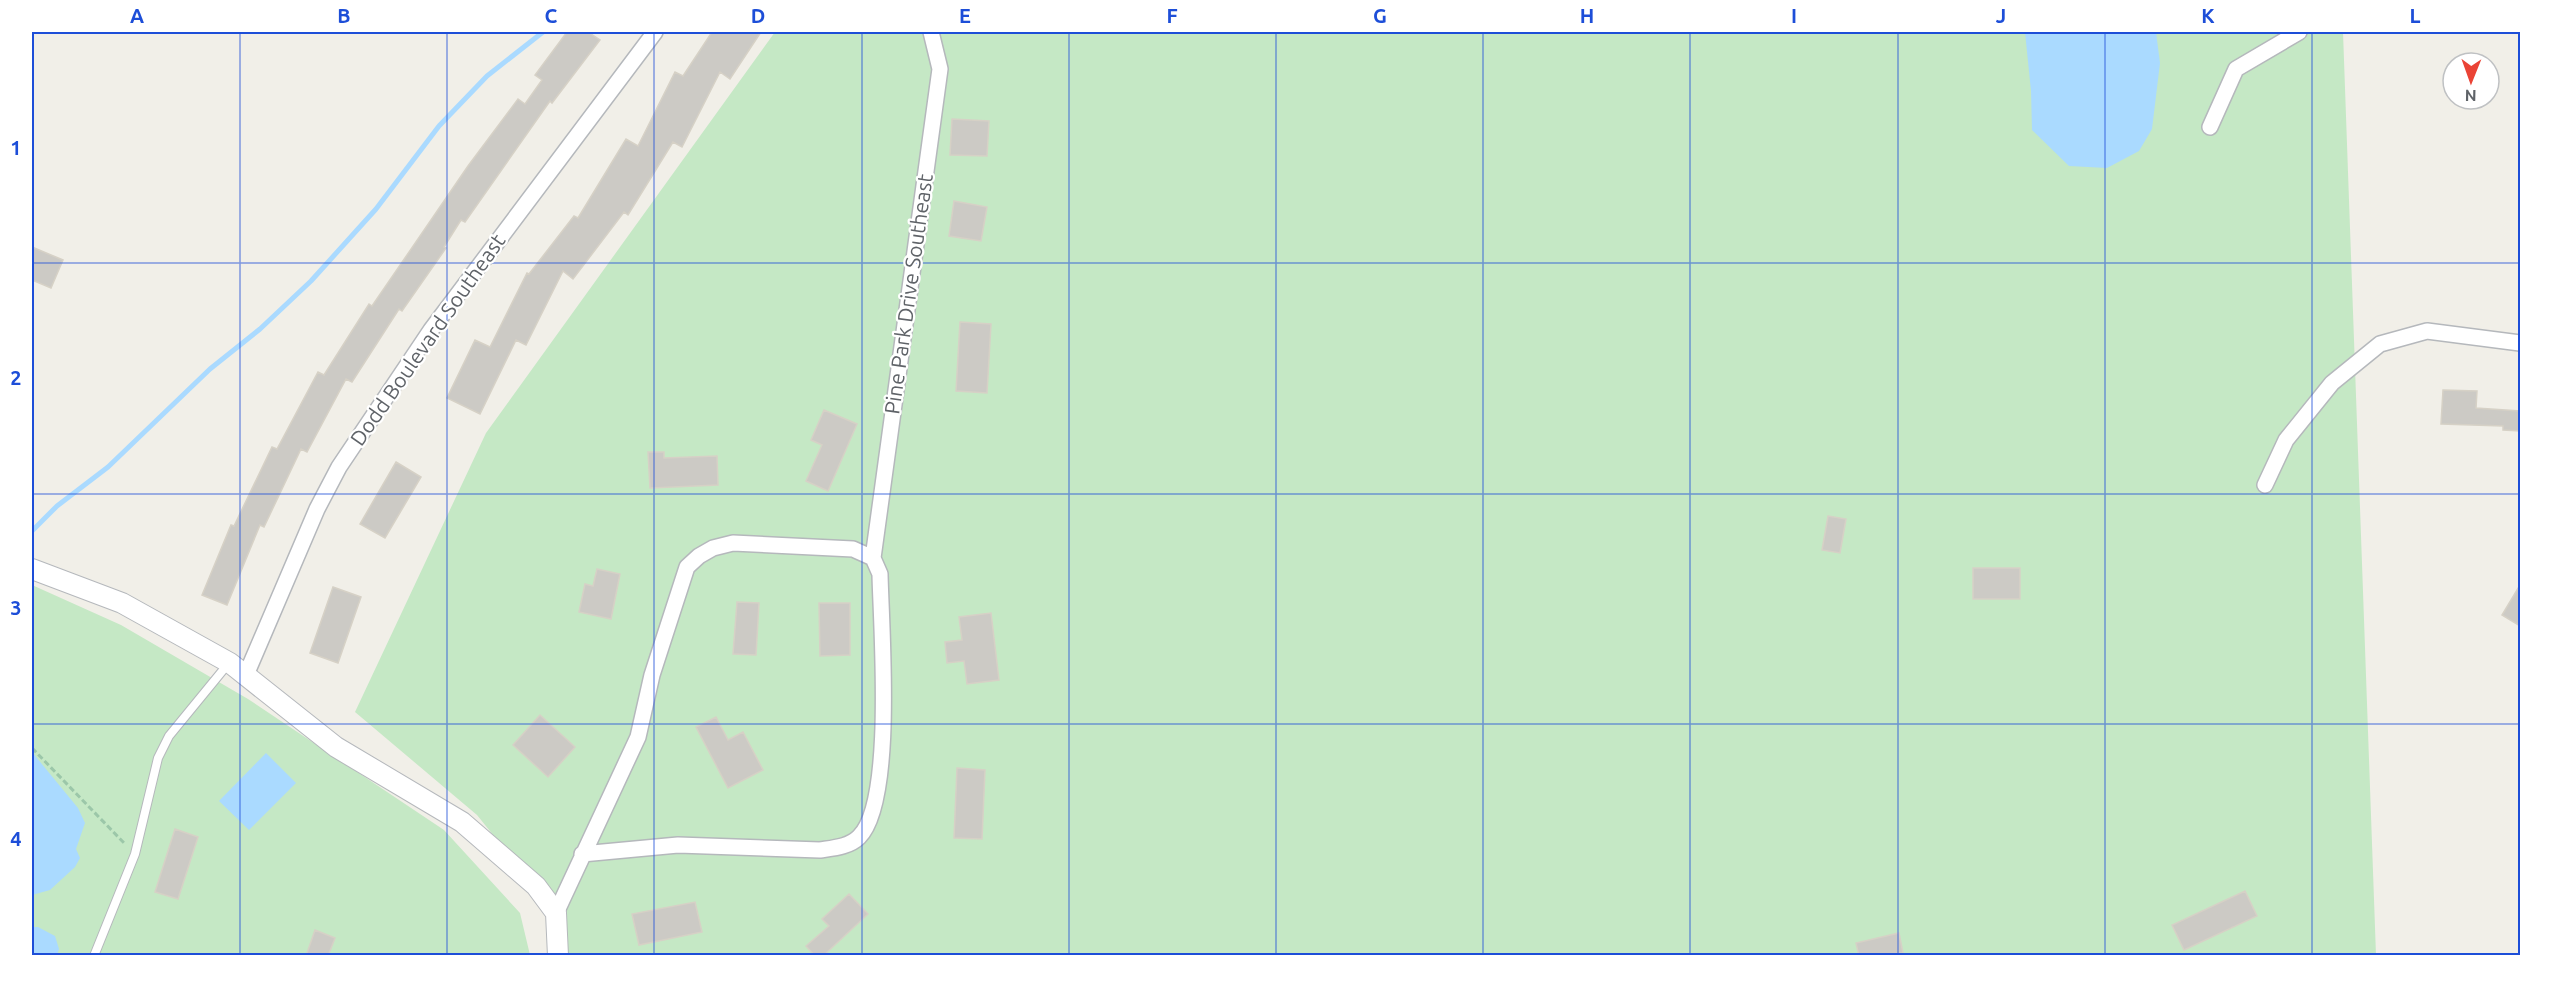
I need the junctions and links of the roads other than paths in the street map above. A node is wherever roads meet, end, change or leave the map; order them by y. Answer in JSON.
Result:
{"nodes":[{"id":1,"x":655,"y":32,"type":"edge"},
{"id":2,"x":931,"y":32,"type":"edge"},
{"id":3,"x":2299,"y":32,"type":"edge"},
{"id":4,"x":2210,"y":127,"type":"dead end"},
{"id":5,"x":2520,"y":343,"type":"edge"},
{"id":6,"x":2265,"y":485,"type":"dead end"},
{"id":7,"x":873,"y":558,"type":"junction"},
{"id":8,"x":32,"y":569,"type":"edge"},
{"id":9,"x":230,"y":663,"type":"junction"},
{"id":10,"x":246,"y":675,"type":"junction"},
{"id":11,"x":582,"y":854,"type":"junction"},
{"id":12,"x":556,"y":913,"type":"junction"},
{"id":13,"x":94,"y":956,"type":"edge"},
{"id":14,"x":558,"y":956,"type":"edge"}],
"edges":[{"from":1,"to":10,"type":"street","name":"Dodd Boulevard Southeast"},
{"from":2,"to":7,"type":"street","name":"Pine Park Drive Southeast"},
{"from":3,"to":4,"type":"street"},
{"from":5,"to":6,"type":"street"},
{"from":7,"to":11,"type":"street"},
{"from":7,"to":11,"type":"street","name":"Pine Park Drive Southeast"},
{"from":8,"to":9,"type":"street"},
{"from":9,"to":10,"type":"street"},
{"from":9,"to":13,"type":"lane"},
{"from":10,"to":12,"type":"street"},
{"from":11,"to":12,"type":"street"},
{"from":12,"to":14,"type":"street"}]}
